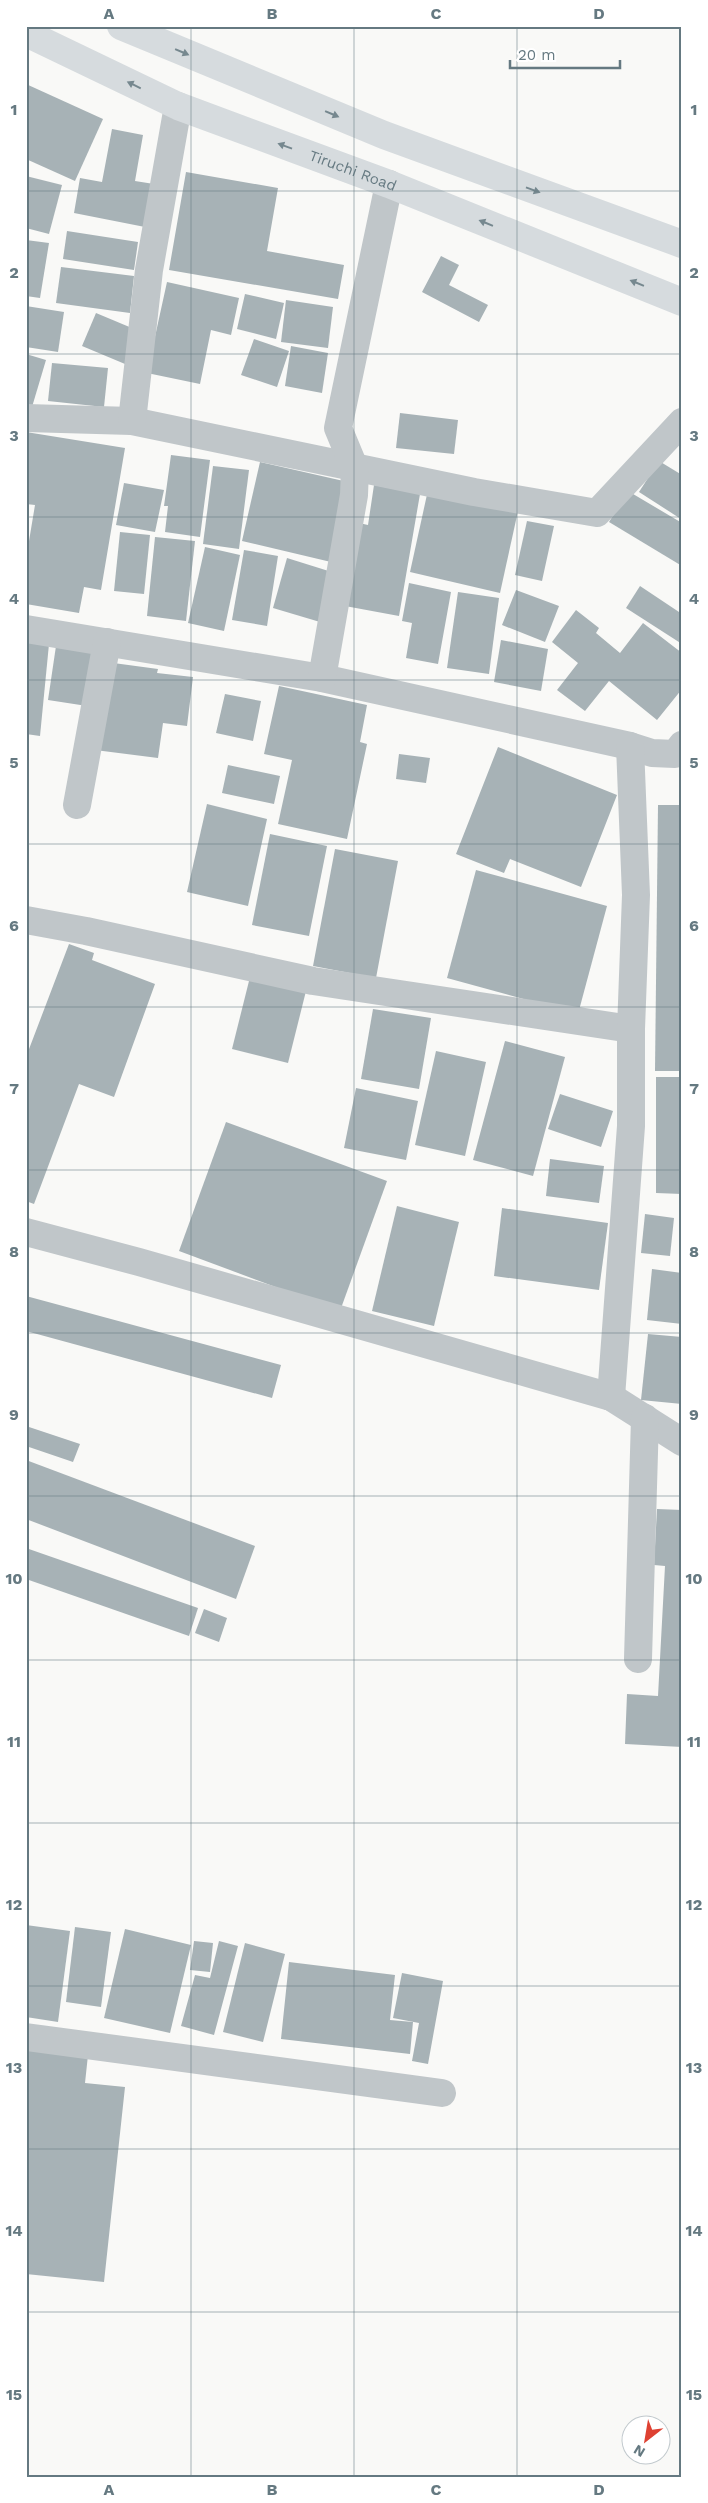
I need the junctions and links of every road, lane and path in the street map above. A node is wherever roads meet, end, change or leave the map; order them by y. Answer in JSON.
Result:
{"nodes":[{"id":1,"x":120,"y":26,"type":"edge"},
{"id":2,"x":26,"y":33,"type":"edge"},
{"id":3,"x":178,"y":106,"type":"junction"},
{"id":4,"x":390,"y":184,"type":"junction"},
{"id":5,"x":682,"y":244,"type":"edge"},
{"id":6,"x":682,"y":302,"type":"edge"},
{"id":7,"x":26,"y":418,"type":"edge"},
{"id":8,"x":132,"y":421,"type":"junction"},
{"id":9,"x":682,"y":422,"type":"edge"},
{"id":10,"x":355,"y":469,"type":"junction"},
{"id":11,"x":26,"y":629,"type":"edge"},
{"id":12,"x":107,"y":642,"type":"junction"},
{"id":13,"x":322,"y":678,"type":"junction"},
{"id":14,"x":630,"y":746,"type":"junction"},
{"id":15,"x":680,"y":752,"type":"edge"},
{"id":16,"x":77,"y":805,"type":"dead end"},
{"id":17,"x":26,"y":920,"type":"edge"},
{"id":18,"x":631,"y":1030,"type":"junction"},
{"id":19,"x":26,"y":1232,"type":"edge"},
{"id":20,"x":611,"y":1397,"type":"junction"},
{"id":21,"x":645,"y":1418,"type":"junction"},
{"id":22,"x":682,"y":1442,"type":"edge"},
{"id":23,"x":638,"y":1659,"type":"dead end"},
{"id":24,"x":26,"y":2037,"type":"edge"},
{"id":25,"x":442,"y":2093,"type":"dead end"}],
"edges":[{"from":1,"to":5,"type":"highway","one_way":true},
{"from":3,"to":2,"type":"highway","name":"Tiruchi Road","one_way":true},
{"from":4,"to":3,"type":"highway","name":"Tiruchi Road","one_way":true},
{"from":3,"to":8,"type":"street"},
{"from":6,"to":4,"type":"highway","name":"Tiruchi Road","one_way":true},
{"from":4,"to":10,"type":"street"},
{"from":7,"to":8,"type":"street"},
{"from":8,"to":10,"type":"street"},
{"from":9,"to":10,"type":"street"},
{"from":10,"to":13,"type":"street"},
{"from":11,"to":12,"type":"street"},
{"from":12,"to":13,"type":"street"},
{"from":12,"to":16,"type":"street"},
{"from":13,"to":14,"type":"street"},
{"from":14,"to":15,"type":"street"},
{"from":14,"to":18,"type":"street"},
{"from":17,"to":18,"type":"street"},
{"from":18,"to":20,"type":"street"},
{"from":19,"to":20,"type":"street"},
{"from":20,"to":21,"type":"street"},
{"from":21,"to":22,"type":"street"},
{"from":21,"to":23,"type":"street"},
{"from":24,"to":25,"type":"street"}]}
